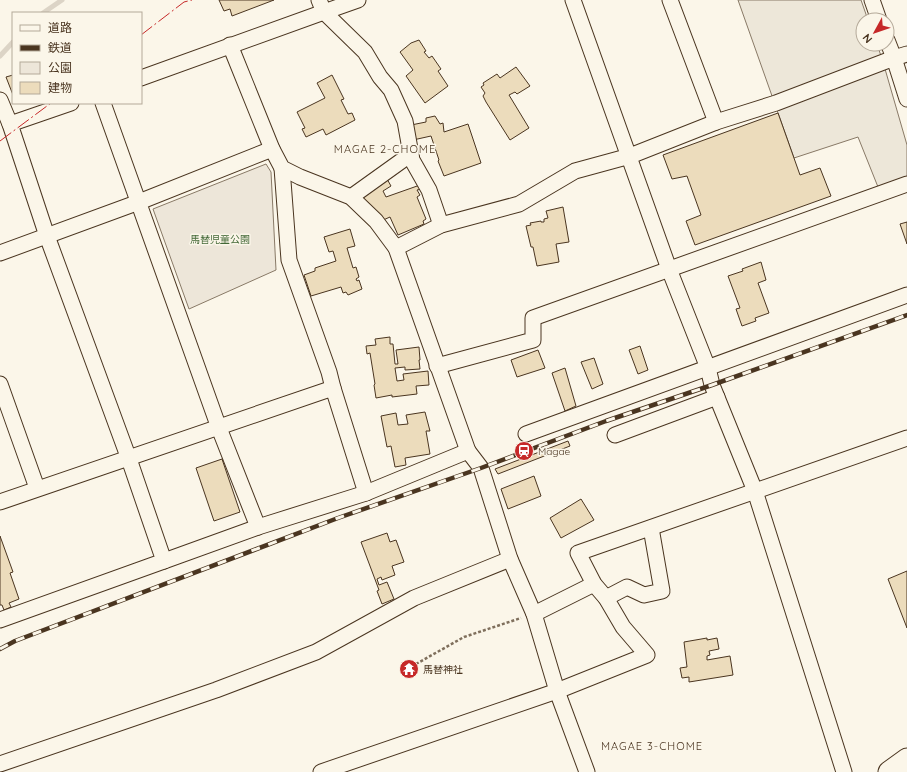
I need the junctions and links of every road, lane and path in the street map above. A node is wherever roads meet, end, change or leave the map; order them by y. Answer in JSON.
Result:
{"nodes":[{"id":1,"x":358,"y":0,"type":"edge"},
{"id":2,"x":573,"y":0,"type":"edge"},
{"id":3,"x":670,"y":0,"type":"edge"},
{"id":4,"x":872,"y":0,"type":"edge"},
{"id":5,"x":322,"y":6,"type":"edge"},
{"id":6,"x":876,"y":12,"type":"edge"},
{"id":7,"x":230,"y":45,"type":"junction"},
{"id":8,"x":901,"y":56,"type":"edge"},
{"id":9,"x":142,"y":78,"type":"edge"},
{"id":10,"x":907,"y":99,"type":"edge"},
{"id":11,"x":0,"y":100,"type":"edge"},
{"id":12,"x":68,"y":104,"type":"edge"},
{"id":13,"x":103,"y":104,"type":"edge"},
{"id":14,"x":716,"y":122,"type":"junction"},
{"id":15,"x":10,"y":124,"type":"junction"},
{"id":16,"x":272,"y":150,"type":"junction"},
{"id":17,"x":411,"y":154,"type":"junction"},
{"id":18,"x":630,"y":156,"type":"junction"},
{"id":19,"x":282,"y":168,"type":"junction"},
{"id":20,"x":907,"y":184,"type":"edge"},
{"id":21,"x":351,"y":197,"type":"junction"},
{"id":22,"x":139,"y":202,"type":"junction"},
{"id":23,"x":441,"y":225,"type":"junction"},
{"id":24,"x":47,"y":236,"type":"junction"},
{"id":25,"x":396,"y":248,"type":"junction"},
{"id":26,"x":0,"y":253,"type":"edge"},
{"id":27,"x":669,"y":269,"type":"junction"},
{"id":28,"x":907,"y":295,"type":"edge"},
{"id":29,"x":437,"y":366,"type":"junction"},
{"id":30,"x":708,"y":368,"type":"junction"},
{"id":31,"x":0,"y":384,"type":"edge"},
{"id":32,"x":333,"y":388,"type":"junction"},
{"id":33,"x":717,"y":398,"type":"junction"},
{"id":34,"x":219,"y":428,"type":"junction"},
{"id":35,"x":526,"y":434,"type":"dead end"},
{"id":36,"x":615,"y":435,"type":"dead end"},
{"id":37,"x":907,"y":438,"type":"edge"},
{"id":38,"x":468,"y":451,"type":"junction"},
{"id":39,"x":129,"y":459,"type":"junction"},
{"id":40,"x":37,"y":488,"type":"junction"},
{"id":41,"x":754,"y":491,"type":"junction"},
{"id":42,"x":366,"y":492,"type":"junction"},
{"id":43,"x":0,"y":502,"type":"edge"},
{"id":44,"x":258,"y":527,"type":"junction"},
{"id":45,"x":651,"y":528,"type":"junction"},
{"id":46,"x":510,"y":559,"type":"junction"},
{"id":47,"x":164,"y":561,"type":"junction"},
{"id":48,"x":594,"y":584,"type":"junction"},
{"id":49,"x":606,"y":598,"type":"junction"},
{"id":50,"x":534,"y":614,"type":"junction"},
{"id":51,"x":0,"y":620,"type":"edge"},
{"id":52,"x":416,"y":664,"type":"dead end"},
{"id":53,"x":556,"y":691,"type":"junction"},
{"id":54,"x":907,"y":759,"type":"edge"},
{"id":55,"x":0,"y":764,"type":"edge"},
{"id":56,"x":321,"y":772,"type":"edge"},
{"id":57,"x":586,"y":772,"type":"edge"},
{"id":58,"x":844,"y":772,"type":"edge"},
{"id":59,"x":889,"y":772,"type":"edge"}],
"edges":[{"from":1,"to":5,"type":"street"},
{"from":2,"to":18,"type":"street"},
{"from":3,"to":14,"type":"street"},
{"from":4,"to":6,"type":"street"},
{"from":5,"to":7,"type":"street"},
{"from":5,"to":17,"type":"street"},
{"from":7,"to":9,"type":"street"},
{"from":7,"to":16,"type":"street"},
{"from":8,"to":10,"type":"street"},
{"from":8,"to":14,"type":"street"},
{"from":11,"to":15,"type":"street"},
{"from":12,"to":15,"type":"street"},
{"from":13,"to":22,"type":"street"},
{"from":14,"to":18,"type":"street"},
{"from":15,"to":24,"type":"street"},
{"from":16,"to":19,"type":"street"},
{"from":16,"to":22,"type":"street"},
{"from":17,"to":21,"type":"street"},
{"from":17,"to":23,"type":"street"},
{"from":18,"to":23,"type":"street"},
{"from":18,"to":27,"type":"street"},
{"from":19,"to":21,"type":"street"},
{"from":19,"to":32,"type":"street"},
{"from":20,"to":27,"type":"street"},
{"from":21,"to":25,"type":"street"},
{"from":22,"to":24,"type":"street"},
{"from":22,"to":34,"type":"street"},
{"from":23,"to":25,"type":"street"},
{"from":24,"to":26,"type":"street"},
{"from":24,"to":39,"type":"street"},
{"from":25,"to":29,"type":"street"},
{"from":27,"to":29,"type":"street"},
{"from":27,"to":30,"type":"street"},
{"from":28,"to":30,"type":"street"},
{"from":29,"to":38,"type":"street"},
{"from":30,"to":33,"type":"street"},
{"from":30,"to":35,"type":"street"},
{"from":31,"to":40,"type":"street"},
{"from":32,"to":34,"type":"street"},
{"from":32,"to":42,"type":"street"},
{"from":33,"to":36,"type":"street"},
{"from":33,"to":41,"type":"street"},
{"from":34,"to":39,"type":"street"},
{"from":34,"to":44,"type":"street"},
{"from":37,"to":41,"type":"street"},
{"from":38,"to":42,"type":"street"},
{"from":38,"to":46,"type":"street"},
{"from":39,"to":40,"type":"street"},
{"from":39,"to":47,"type":"street"},
{"from":40,"to":43,"type":"street"},
{"from":41,"to":45,"type":"street"},
{"from":41,"to":58,"type":"street"},
{"from":42,"to":44,"type":"street"},
{"from":44,"to":47,"type":"street"},
{"from":45,"to":48,"type":"street"},
{"from":45,"to":49,"type":"street"},
{"from":46,"to":50,"type":"street"},
{"from":46,"to":55,"type":"street"},
{"from":47,"to":51,"type":"street"},
{"from":48,"to":49,"type":"street"},
{"from":48,"to":50,"type":"street"},
{"from":49,"to":53,"type":"street"},
{"from":50,"to":52,"type":"path"},
{"from":50,"to":53,"type":"street"},
{"from":53,"to":56,"type":"street"},
{"from":53,"to":57,"type":"street"},
{"from":54,"to":59,"type":"street"}]}
